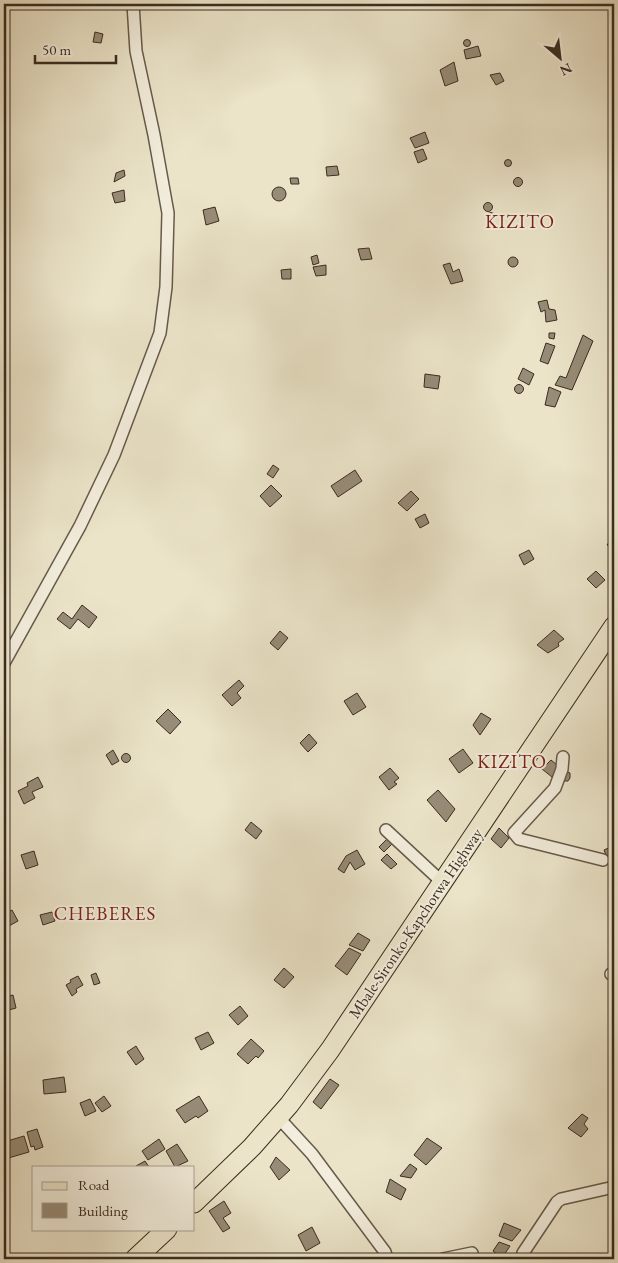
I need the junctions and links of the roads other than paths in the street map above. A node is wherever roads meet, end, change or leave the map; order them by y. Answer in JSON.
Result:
{"nodes":[{"id":1,"x":133,"y":4,"type":"edge"},
{"id":2,"x":614,"y":626,"type":"edge"},
{"id":3,"x":4,"y":663,"type":"edge"},
{"id":4,"x":563,"y":757,"type":"dead end"},
{"id":5,"x":386,"y":830,"type":"dead end"},
{"id":6,"x":603,"y":860,"type":"dead end"},
{"id":7,"x":442,"y":882,"type":"junction"},
{"id":8,"x":278,"y":1118,"type":"junction"},
{"id":9,"x":614,"y":1187,"type":"edge"},
{"id":10,"x":195,"y":1203,"type":"edge"},
{"id":11,"x":166,"y":1230,"type":"edge"},
{"id":12,"x":472,"y":1253,"type":"dead end"},
{"id":13,"x":136,"y":1259,"type":"edge"},
{"id":14,"x":387,"y":1259,"type":"edge"},
{"id":15,"x":443,"y":1259,"type":"edge"},
{"id":16,"x":526,"y":1259,"type":"edge"}],
"edges":[{"from":1,"to":3,"type":"street"},
{"from":2,"to":7,"type":"main road","name":"Mbale-Sironko-Kapchorwa Highway"},
{"from":4,"to":6,"type":"street"},
{"from":5,"to":7,"type":"street"},
{"from":7,"to":8,"type":"main road","name":"Mbale-Sironko-Kapchorwa Highway"},
{"from":8,"to":10,"type":"main road","name":"Mbale-Sironko-Kapchorwa Highway"},
{"from":8,"to":14,"type":"street"},
{"from":9,"to":16,"type":"street"},
{"from":11,"to":13,"type":"main road"},
{"from":12,"to":15,"type":"street"}]}
